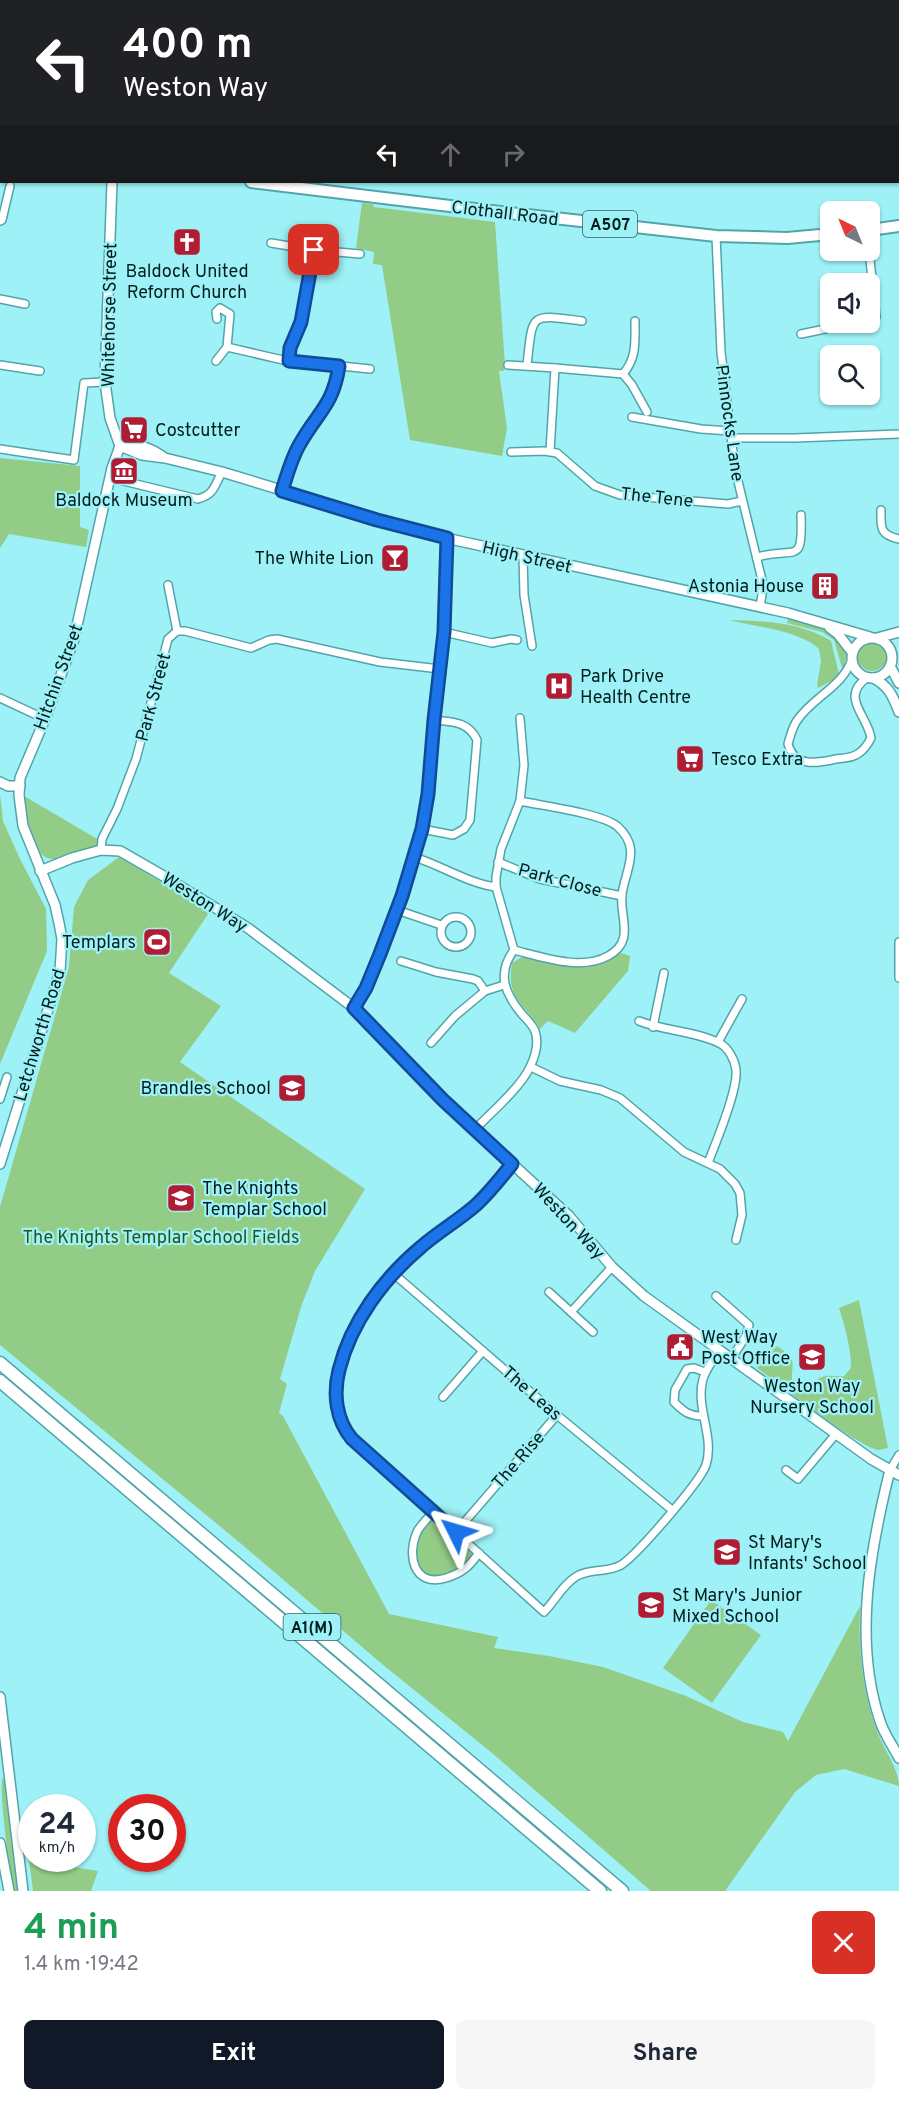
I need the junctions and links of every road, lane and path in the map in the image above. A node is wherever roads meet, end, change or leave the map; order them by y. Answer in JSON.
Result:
{"nodes":[{"id":1,"x":112,"y":183,"type":"edge"},
{"id":2,"x":259,"y":183,"type":"edge"},
{"id":3,"x":10,"y":186,"type":"dead end"},
{"id":4,"x":0,"y":221,"type":"edge"},
{"id":5,"x":899,"y":226,"type":"edge"},
{"id":6,"x":880,"y":229,"type":"edge"},
{"id":7,"x":820,"y":235,"type":"edge"},
{"id":8,"x":716,"y":236,"type":"junction"},
{"id":9,"x":271,"y":243,"type":"dead end"},
{"id":10,"x":314,"y":250,"type":"junction"},
{"id":11,"x":360,"y":254,"type":"dead end"},
{"id":12,"x":0,"y":299,"type":"edge"},
{"id":13,"x":25,"y":304,"type":"dead end"},
{"id":14,"x":217,"y":319,"type":"dead end"},
{"id":15,"x":582,"y":321,"type":"dead end"},
{"id":16,"x":635,"y":321,"type":"dead end"},
{"id":17,"x":820,"y":330,"type":"edge"},
{"id":18,"x":801,"y":334,"type":"dead end"},
{"id":19,"x":228,"y":347,"type":"junction"},
{"id":20,"x":216,"y":361,"type":"dead end"},
{"id":21,"x":289,"y":361,"type":"junction"},
{"id":22,"x":0,"y":365,"type":"edge"},
{"id":23,"x":508,"y":365,"type":"dead end"},
{"id":24,"x":527,"y":365,"type":"junction"},
{"id":25,"x":339,"y":366,"type":"junction"},
{"id":26,"x":555,"y":368,"type":"junction"},
{"id":27,"x":370,"y":369,"type":"dead end"},
{"id":28,"x":40,"y":371,"type":"dead end"},
{"id":29,"x":623,"y":374,"type":"junction"},
{"id":30,"x":105,"y":382,"type":"junction"},
{"id":31,"x":647,"y":412,"type":"dead end"},
{"id":32,"x":632,"y":417,"type":"dead end"},
{"id":33,"x":731,"y":434,"type":"junction"},
{"id":34,"x":899,"y":434,"type":"edge"},
{"id":35,"x":120,"y":446,"type":"junction"},
{"id":36,"x":0,"y":449,"type":"edge"},
{"id":37,"x":550,"y":451,"type":"junction"},
{"id":38,"x":511,"y":452,"type":"dead end"},
{"id":39,"x":222,"y":472,"type":"junction"},
{"id":40,"x":111,"y":477,"type":"junction"},
{"id":41,"x":282,"y":491,"type":"junction"},
{"id":42,"x":742,"y":501,"type":"junction"},
{"id":43,"x":881,"y":510,"type":"dead end"},
{"id":44,"x":801,"y":515,"type":"dead end"},
{"id":45,"x":447,"y":538,"type":"junction"},
{"id":46,"x":899,"y":538,"type":"edge"},
{"id":47,"x":523,"y":556,"type":"junction"},
{"id":48,"x":757,"y":557,"type":"junction"},
{"id":49,"x":168,"y":585,"type":"dead end"},
{"id":50,"x":760,"y":607,"type":"junction"},
{"id":51,"x":823,"y":623,"type":"junction"},
{"id":52,"x":177,"y":631,"type":"junction"},
{"id":53,"x":444,"y":632,"type":"junction"},
{"id":54,"x":899,"y":632,"type":"edge"},
{"id":55,"x":874,"y":638,"type":"junction"},
{"id":56,"x":517,"y":640,"type":"dead end"},
{"id":57,"x":532,"y":646,"type":"dead end"},
{"id":58,"x":899,"y":646,"type":"edge"},
{"id":59,"x":852,"y":656,"type":"junction"},
{"id":60,"x":892,"y":656,"type":"junction"},
{"id":61,"x":890,"y":666,"type":"junction"},
{"id":62,"x":440,"y":669,"type":"junction"},
{"id":63,"x":871,"y":678,"type":"junction"},
{"id":64,"x":899,"y":683,"type":"edge"},
{"id":65,"x":0,"y":698,"type":"edge"},
{"id":66,"x":899,"y":712,"type":"edge"},
{"id":67,"x":520,"y":718,"type":"dead end"},
{"id":68,"x":45,"y":719,"type":"junction"},
{"id":69,"x":434,"y":720,"type":"junction"},
{"id":70,"x":0,"y":782,"type":"edge"},
{"id":71,"x":20,"y":786,"type":"junction"},
{"id":72,"x":520,"y":801,"type":"junction"},
{"id":73,"x":422,"y":829,"type":"junction"},
{"id":74,"x":101,"y":850,"type":"junction"},
{"id":75,"x":414,"y":857,"type":"junction"},
{"id":76,"x":498,"y":862,"type":"junction"},
{"id":77,"x":40,"y":871,"type":"junction"},
{"id":78,"x":496,"y":887,"type":"junction"},
{"id":79,"x":622,"y":896,"type":"junction"},
{"id":80,"x":397,"y":910,"type":"junction"},
{"id":81,"x":441,"y":925,"type":"junction"},
{"id":82,"x":899,"y":942,"type":"edge"},
{"id":83,"x":514,"y":950,"type":"junction"},
{"id":84,"x":401,"y":961,"type":"dead end"},
{"id":85,"x":664,"y":973,"type":"dead end"},
{"id":86,"x":899,"y":978,"type":"edge"},
{"id":87,"x":504,"y":985,"type":"junction"},
{"id":88,"x":485,"y":991,"type":"junction"},
{"id":89,"x":742,"y":999,"type":"dead end"},
{"id":90,"x":354,"y":1008,"type":"junction"},
{"id":91,"x":639,"y":1021,"type":"dead end"},
{"id":92,"x":653,"y":1027,"type":"junction"},
{"id":93,"x":718,"y":1042,"type":"junction"},
{"id":94,"x":430,"y":1043,"type":"dead end"},
{"id":95,"x":531,"y":1067,"type":"junction"},
{"id":96,"x":7,"y":1077,"type":"dead end"},
{"id":97,"x":0,"y":1099,"type":"edge"},
{"id":98,"x":474,"y":1130,"type":"junction"},
{"id":99,"x":708,"y":1163,"type":"junction"},
{"id":100,"x":0,"y":1164,"type":"edge"},
{"id":101,"x":512,"y":1164,"type":"junction"},
{"id":102,"x":736,"y":1240,"type":"dead end"},
{"id":103,"x":612,"y":1267,"type":"junction"},
{"id":104,"x":394,"y":1274,"type":"junction"},
{"id":105,"x":549,"y":1292,"type":"dead end"},
{"id":106,"x":716,"y":1296,"type":"dead end"},
{"id":107,"x":571,"y":1312,"type":"junction"},
{"id":108,"x":593,"y":1332,"type":"dead end"},
{"id":109,"x":483,"y":1351,"type":"junction"},
{"id":110,"x":719,"y":1351,"type":"junction"},
{"id":111,"x":730,"y":1359,"type":"junction"},
{"id":112,"x":0,"y":1363,"type":"edge"},
{"id":113,"x":705,"y":1372,"type":"junction"},
{"id":114,"x":5,"y":1385,"type":"edge"},
{"id":115,"x":443,"y":1397,"type":"dead end"},
{"id":116,"x":557,"y":1415,"type":"junction"},
{"id":117,"x":703,"y":1416,"type":"junction"},
{"id":118,"x":836,"y":1434,"type":"junction"},
{"id":119,"x":899,"y":1455,"type":"edge"},
{"id":120,"x":786,"y":1470,"type":"dead end"},
{"id":121,"x":895,"y":1473,"type":"edge"},
{"id":122,"x":672,"y":1510,"type":"junction"},
{"id":123,"x":433,"y":1512,"type":"junction"},
{"id":124,"x":456,"y":1532,"type":"junction"},
{"id":125,"x":479,"y":1553,"type":"junction"},
{"id":126,"x":0,"y":1697,"type":"edge"},
{"id":127,"x":899,"y":1758,"type":"edge"},
{"id":128,"x":4,"y":1767,"type":"edge"},
{"id":129,"x":0,"y":1843,"type":"edge"},
{"id":130,"x":9,"y":1891,"type":"edge"},
{"id":131,"x":23,"y":1891,"type":"edge"},
{"id":132,"x":600,"y":1891,"type":"edge"},
{"id":133,"x":622,"y":1891,"type":"edge"}],
"edges":[{"from":1,"to":30,"type":"main road","name":"Whitehorse Street"},
{"from":2,"to":8,"type":"main road","name":"Clothall Road","number":"A507"},
{"from":3,"to":4,"type":"street"},
{"from":5,"to":6,"type":"main road"},
{"from":7,"to":8,"type":"main road","name":"Clothall Road","number":"A507"},
{"from":8,"to":33,"type":"street","name":"Pinnocks Lane"},
{"from":9,"to":10,"type":"street"},
{"from":10,"to":11,"type":"street"},
{"from":10,"to":21,"type":"street"},
{"from":12,"to":13,"type":"street"},
{"from":14,"to":19,"type":"street"},
{"from":15,"to":24,"type":"street"},
{"from":16,"to":29,"type":"street"},
{"from":17,"to":18,"type":"street"},
{"from":19,"to":20,"type":"street"},
{"from":19,"to":21,"type":"street"},
{"from":21,"to":25,"type":"street"},
{"from":22,"to":28,"type":"street"},
{"from":23,"to":24,"type":"street"},
{"from":24,"to":26,"type":"street"},
{"from":25,"to":27,"type":"street"},
{"from":25,"to":41,"type":"street"},
{"from":26,"to":29,"type":"street"},
{"from":26,"to":37,"type":"street"},
{"from":29,"to":31,"type":"street"},
{"from":30,"to":35,"type":"main road","name":"Whitehorse Street"},
{"from":30,"to":36,"type":"street"},
{"from":32,"to":33,"type":"street"},
{"from":33,"to":34,"type":"street"},
{"from":33,"to":42,"type":"street","name":"Pinnocks Lane"},
{"from":35,"to":39,"type":"main road","name":"High Street"},
{"from":35,"to":40,"type":"main road","name":"Hitchin Street"},
{"from":37,"to":38,"type":"street"},
{"from":37,"to":42,"type":"street","name":"The Tene"},
{"from":39,"to":40,"type":"street"},
{"from":39,"to":41,"type":"main road","name":"High Street"},
{"from":40,"to":68,"type":"main road","name":"Hitchin Street"},
{"from":41,"to":45,"type":"main road","name":"High Street"},
{"from":42,"to":48,"type":"street","name":"Pinnocks Lane"},
{"from":43,"to":46,"type":"street"},
{"from":44,"to":48,"type":"street"},
{"from":45,"to":47,"type":"main road","name":"High Street"},
{"from":45,"to":53,"type":"street"},
{"from":47,"to":50,"type":"main road","name":"High Street"},
{"from":47,"to":57,"type":"street"},
{"from":48,"to":50,"type":"street","name":"Pinnocks Lane"},
{"from":49,"to":52,"type":"street"},
{"from":50,"to":51,"type":"main road","name":"High Street"},
{"from":51,"to":55,"type":"main road","name":"High Street"},
{"from":51,"to":59,"type":"main road","name":"High Street"},
{"from":52,"to":62,"type":"street","name":"Park Street"},
{"from":52,"to":74,"type":"street","name":"Park Street"},
{"from":53,"to":56,"type":"street"},
{"from":53,"to":62,"type":"street"},
{"from":54,"to":55,"type":"main road"},
{"from":55,"to":59,"type":"main road"},
{"from":55,"to":60,"type":"main road"},
{"from":58,"to":60,"type":"main road"},
{"from":59,"to":63,"type":"main road"},
{"from":59,"to":63,"type":"street"},
{"from":60,"to":61,"type":"main road"},
{"from":61,"to":63,"type":"main road"},
{"from":61,"to":64,"type":"main road"},
{"from":62,"to":69,"type":"street"},
{"from":63,"to":66,"type":"main road"},
{"from":65,"to":68,"type":"street"},
{"from":67,"to":72,"type":"street"},
{"from":68,"to":71,"type":"main road","name":"Hitchin Street"},
{"from":69,"to":73,"type":"street"},
{"from":69,"to":73,"type":"street"},
{"from":70,"to":71,"type":"main road"},
{"from":71,"to":77,"type":"main road","name":"Hitchin Street"},
{"from":72,"to":76,"type":"street"},
{"from":72,"to":79,"type":"street"},
{"from":73,"to":75,"type":"street"},
{"from":74,"to":77,"type":"main road","name":"Weston Way"},
{"from":74,"to":90,"type":"main road","name":"Weston Way"},
{"from":75,"to":78,"type":"street"},
{"from":75,"to":80,"type":"street"},
{"from":76,"to":78,"type":"street"},
{"from":76,"to":79,"type":"street","name":"Park Close"},
{"from":77,"to":100,"type":"main road","name":"Letchworth Road"},
{"from":78,"to":83,"type":"street"},
{"from":79,"to":83,"type":"street"},
{"from":80,"to":81,"type":"street"},
{"from":80,"to":90,"type":"street"},
{"from":81,"to":81,"type":"street"},
{"from":82,"to":86,"type":"street"},
{"from":83,"to":87,"type":"street"},
{"from":84,"to":88,"type":"street"},
{"from":85,"to":92,"type":"street"},
{"from":87,"to":88,"type":"street"},
{"from":87,"to":95,"type":"street"},
{"from":88,"to":94,"type":"street"},
{"from":89,"to":93,"type":"street"},
{"from":90,"to":98,"type":"main road","name":"Weston Way"},
{"from":91,"to":92,"type":"street"},
{"from":92,"to":93,"type":"street"},
{"from":93,"to":99,"type":"street"},
{"from":95,"to":98,"type":"street"},
{"from":95,"to":99,"type":"street"},
{"from":96,"to":97,"type":"street","name":"Letchworth Road"},
{"from":98,"to":101,"type":"main road","name":"Weston Way"},
{"from":99,"to":102,"type":"street"},
{"from":101,"to":103,"type":"main road","name":"Weston Way"},
{"from":101,"to":104,"type":"street"},
{"from":103,"to":107,"type":"street"},
{"from":103,"to":110,"type":"main road","name":"Weston Way"},
{"from":104,"to":109,"type":"street","name":"The Leas"},
{"from":104,"to":123,"type":"street"},
{"from":105,"to":107,"type":"street"},
{"from":106,"to":111,"type":"street"},
{"from":107,"to":108,"type":"street"},
{"from":109,"to":115,"type":"street"},
{"from":109,"to":116,"type":"street","name":"The Leas"},
{"from":110,"to":111,"type":"main road","name":"Weston Way"},
{"from":110,"to":113,"type":"street"},
{"from":111,"to":118,"type":"main road","name":"Weston Way"},
{"from":112,"to":133,"type":"highway","number":"A1(M)"},
{"from":113,"to":117,"type":"street"},
{"from":113,"to":117,"type":"street"},
{"from":114,"to":132,"type":"highway","number":"A1(M)"},
{"from":116,"to":122,"type":"street","name":"The Leas"},
{"from":116,"to":124,"type":"street","name":"The Rise"},
{"from":117,"to":122,"type":"street"},
{"from":118,"to":120,"type":"street"},
{"from":118,"to":121,"type":"main road","name":"Weston Way"},
{"from":119,"to":121,"type":"street"},
{"from":121,"to":127,"type":"main road"},
{"from":122,"to":125,"type":"street"},
{"from":123,"to":124,"type":"street"},
{"from":123,"to":125,"type":"street"},
{"from":124,"to":125,"type":"street"},
{"from":126,"to":128,"type":"main road"},
{"from":128,"to":131,"type":"main road"},
{"from":129,"to":130,"type":"main road"}]}
